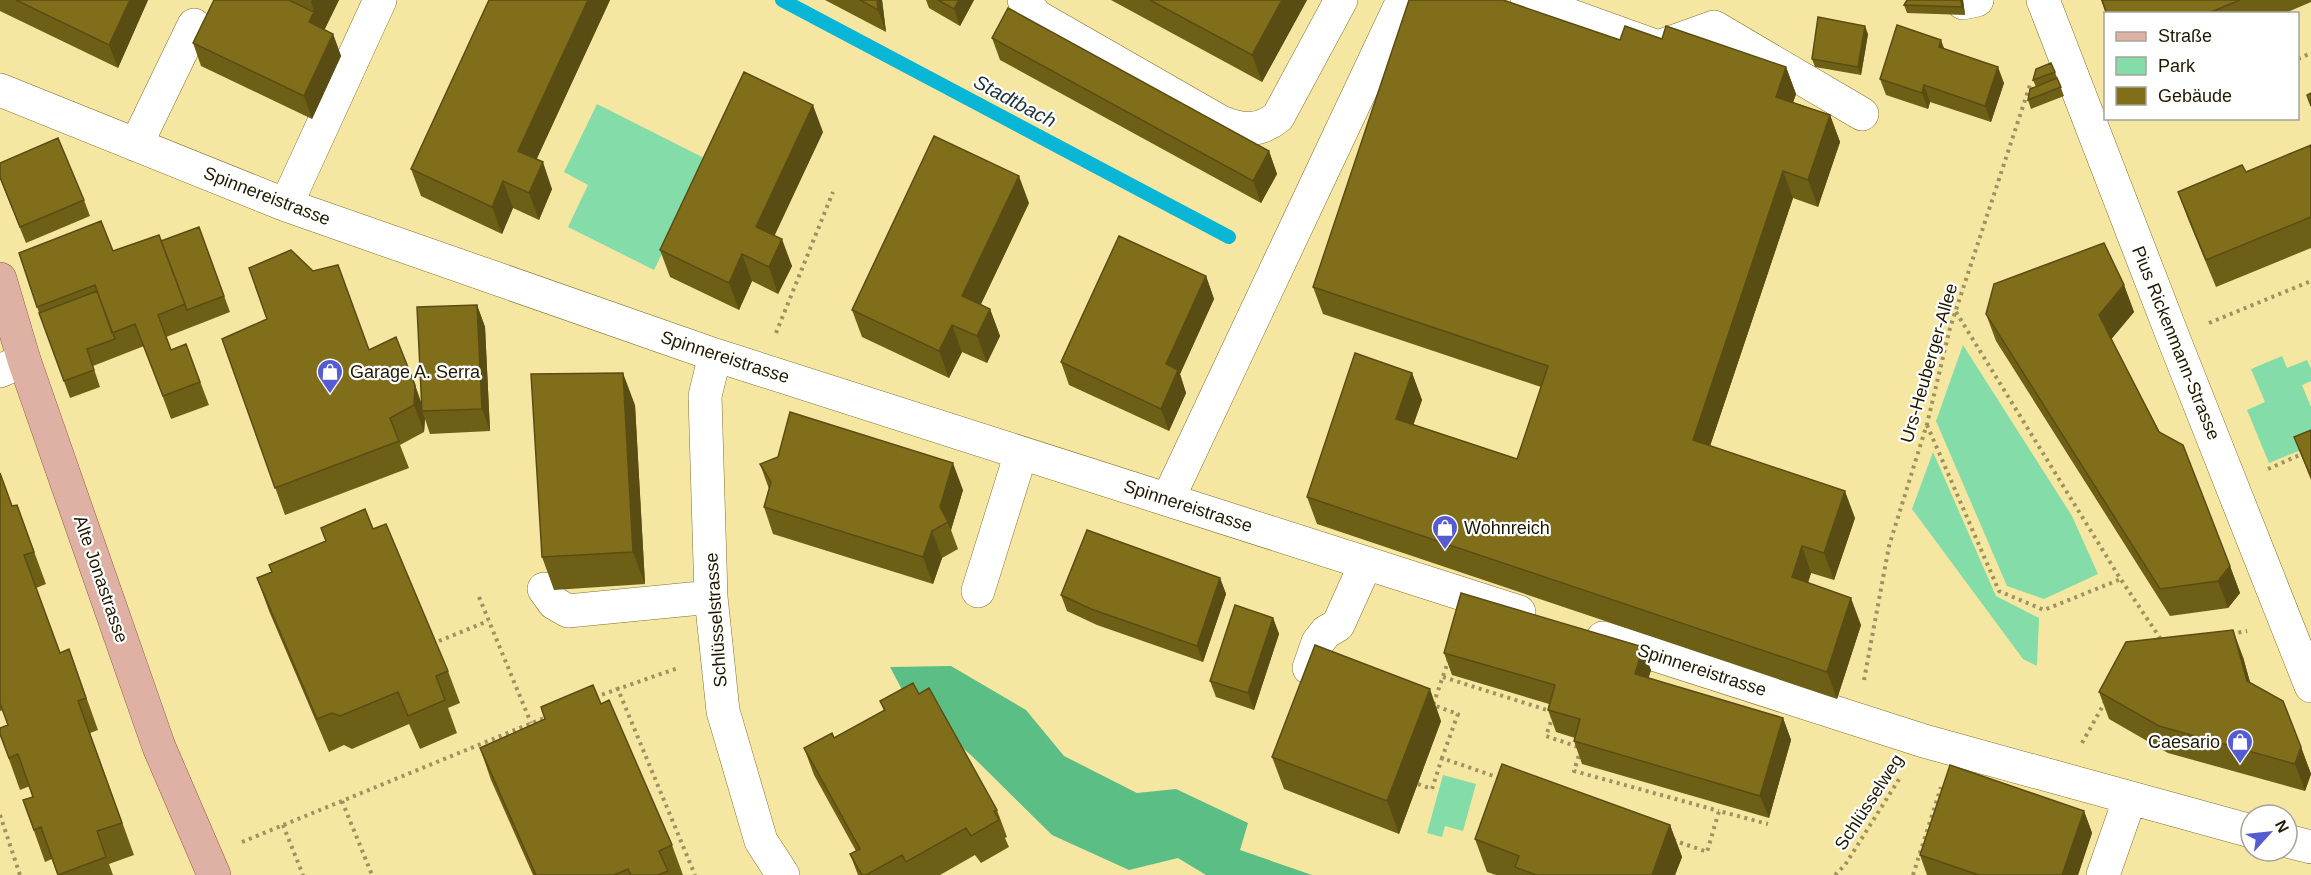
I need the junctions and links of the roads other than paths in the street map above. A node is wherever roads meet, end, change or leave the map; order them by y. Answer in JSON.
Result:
{"nodes":[{"id":1,"x":380,"y":0,"type":"edge"},
{"id":2,"x":1024,"y":0,"type":"edge"},
{"id":3,"x":1341,"y":0,"type":"edge"},
{"id":4,"x":1403,"y":0,"type":"edge"},
{"id":5,"x":1527,"y":0,"type":"edge"},
{"id":6,"x":2047,"y":10,"type":"edge"},
{"id":7,"x":194,"y":25,"type":"dead end"},
{"id":8,"x":0,"y":90,"type":"edge"},
{"id":9,"x":1862,"y":114,"type":"dead end"},
{"id":10,"x":136,"y":145,"type":"junction"},
{"id":11,"x":286,"y":205,"type":"junction"},
{"id":12,"x":0,"y":279,"type":"edge"},
{"id":13,"x":714,"y":354,"type":"junction"},
{"id":14,"x":12,"y":365,"type":"edge"},
{"id":15,"x":1020,"y":453,"type":"junction"},
{"id":16,"x":1168,"y":499,"type":"junction"},
{"id":17,"x":1366,"y":563,"type":"junction"},
{"id":18,"x":544,"y":589,"type":"edge"},
{"id":19,"x":978,"y":591,"type":"dead end"},
{"id":20,"x":711,"y":597,"type":"junction"},
{"id":21,"x":1309,"y":668,"type":"edge"},
{"id":22,"x":2311,"y":686,"type":"edge"},
{"id":23,"x":2130,"y":798,"type":"junction"},
{"id":24,"x":2239,"y":828,"type":"edge"},
{"id":25,"x":214,"y":875,"type":"edge"},
{"id":26,"x":783,"y":875,"type":"edge"},
{"id":27,"x":2103,"y":875,"type":"edge"}],
"edges":[{"from":1,"to":11,"type":"street"},
{"from":2,"to":3,"type":"street"},
{"from":4,"to":16,"type":"street"},
{"from":5,"to":9,"type":"street"},
{"from":6,"to":22,"type":"street","name":"Pius Rickenmann-Strasse"},
{"from":7,"to":10,"type":"street"},
{"from":8,"to":10,"type":"street","name":"Spinnereistrasse"},
{"from":10,"to":11,"type":"street","name":"Spinnereistrasse"},
{"from":11,"to":13,"type":"street","name":"Spinnereistrasse"},
{"from":12,"to":14,"type":"main road","name":"Alte Jonastrasse"},
{"from":13,"to":15,"type":"street","name":"Spinnereistrasse"},
{"from":13,"to":20,"type":"street","name":"Schlüsselstrasse"},
{"from":14,"to":25,"type":"main road","name":"Alte Jonastrasse"},
{"from":15,"to":16,"type":"street","name":"Spinnereistrasse"},
{"from":15,"to":19,"type":"street"},
{"from":16,"to":17,"type":"street","name":"Spinnereistrasse"},
{"from":17,"to":21,"type":"street"},
{"from":17,"to":23,"type":"street","name":"Spinnereistrasse"},
{"from":18,"to":20,"type":"street"},
{"from":20,"to":26,"type":"street","name":"Schlüsselstrasse"},
{"from":23,"to":24,"type":"street","name":"Spinnereistrasse"},
{"from":23,"to":27,"type":"street"}]}
